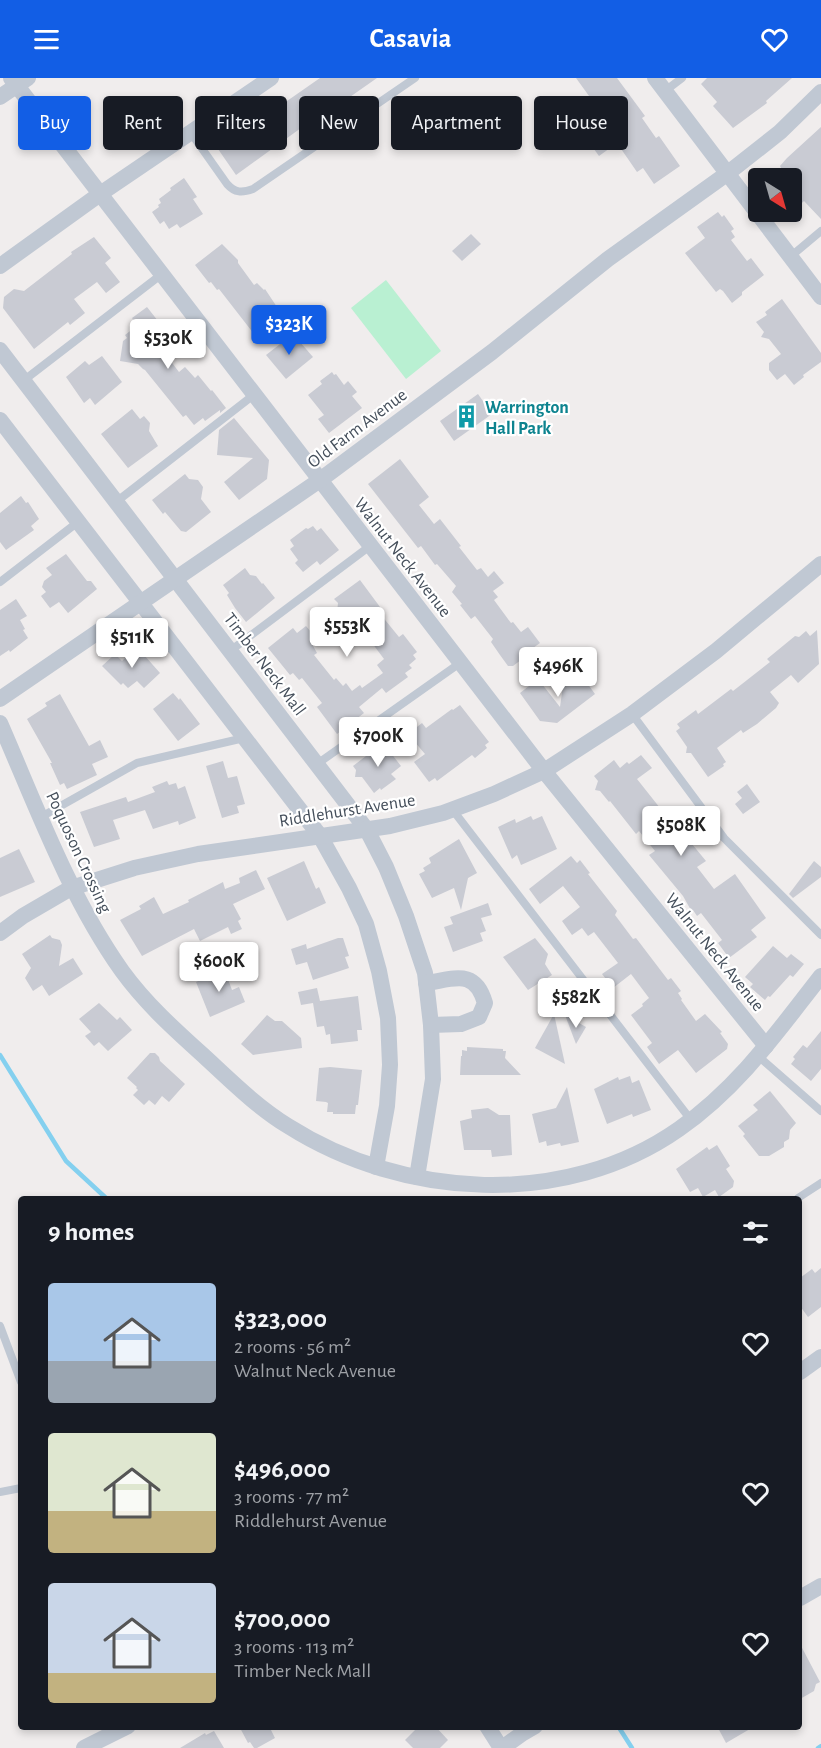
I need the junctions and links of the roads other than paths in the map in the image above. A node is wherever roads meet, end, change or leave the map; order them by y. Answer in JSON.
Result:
{"nodes":[{"id":1,"x":271,"y":78,"type":"edge"},
{"id":2,"x":415,"y":78,"type":"edge"},
{"id":3,"x":682,"y":78,"type":"edge"},
{"id":4,"x":18,"y":80,"type":"edge"},
{"id":5,"x":660,"y":85,"type":"edge"},
{"id":6,"x":821,"y":92,"type":"edge"},
{"id":7,"x":0,"y":97,"type":"edge"},
{"id":8,"x":190,"y":133,"type":"junction"},
{"id":9,"x":728,"y":173,"type":"junction"},
{"id":10,"x":100,"y":194,"type":"junction"},
{"id":11,"x":821,"y":231,"type":"edge"},
{"id":12,"x":790,"y":257,"type":"junction"},
{"id":13,"x":0,"y":266,"type":"edge"},
{"id":14,"x":162,"y":274,"type":"junction"},
{"id":15,"x":821,"y":297,"type":"edge"},
{"id":16,"x":0,"y":350,"type":"edge"},
{"id":17,"x":23,"y":381,"type":"junction"},
{"id":18,"x":255,"y":394,"type":"junction"},
{"id":19,"x":0,"y":420,"type":"edge"},
{"id":20,"x":320,"y":480,"type":"junction"},
{"id":21,"x":116,"y":502,"type":"junction"},
{"id":22,"x":78,"y":522,"type":"junction"},
{"id":23,"x":370,"y":546,"type":"junction"},
{"id":24,"x":821,"y":564,"type":"edge"},
{"id":25,"x":176,"y":580,"type":"junction"},
{"id":26,"x":0,"y":582,"type":"edge"},
{"id":27,"x":141,"y":603,"type":"junction"},
{"id":28,"x":230,"y":651,"type":"junction"},
{"id":29,"x":460,"y":663,"type":"junction"},
{"id":30,"x":0,"y":699,"type":"edge"},
{"id":31,"x":632,"y":714,"type":"junction"},
{"id":32,"x":0,"y":723,"type":"edge"},
{"id":33,"x":244,"y":738,"type":"junction"},
{"id":34,"x":317,"y":765,"type":"junction"},
{"id":35,"x":544,"y":771,"type":"junction"},
{"id":36,"x":452,"y":809,"type":"junction"},
{"id":37,"x":41,"y":817,"type":"junction"},
{"id":38,"x":367,"y":830,"type":"junction"},
{"id":39,"x":320,"y":837,"type":"junction"},
{"id":40,"x":71,"y":888,"type":"junction"},
{"id":41,"x":0,"y":933,"type":"edge"},
{"id":42,"x":821,"y":935,"type":"edge"},
{"id":43,"x":821,"y":976,"type":"edge"},
{"id":44,"x":426,"y":983,"type":"junction"},
{"id":45,"x":431,"y":1025,"type":"junction"},
{"id":46,"x":762,"y":1051,"type":"junction"},
{"id":47,"x":821,"y":1112,"type":"edge"},
{"id":48,"x":691,"y":1120,"type":"junction"},
{"id":49,"x":376,"y":1167,"type":"junction"},
{"id":50,"x":417,"y":1177,"type":"junction"},
{"id":51,"x":821,"y":1182,"type":"edge"},
{"id":52,"x":801,"y":1196,"type":"edge"},
{"id":53,"x":0,"y":1326,"type":"edge"},
{"id":54,"x":821,"y":1357,"type":"edge"},
{"id":55,"x":802,"y":1371,"type":"edge"},
{"id":56,"x":18,"y":1374,"type":"edge"},
{"id":57,"x":18,"y":1489,"type":"edge"},
{"id":58,"x":0,"y":1492,"type":"edge"},
{"id":59,"x":821,"y":1586,"type":"edge"},
{"id":60,"x":802,"y":1597,"type":"edge"},
{"id":61,"x":120,"y":1730,"type":"edge"},
{"id":62,"x":490,"y":1730,"type":"edge"},
{"id":63,"x":528,"y":1730,"type":"edge"},
{"id":64,"x":84,"y":1748,"type":"edge"},
{"id":65,"x":502,"y":1748,"type":"edge"}],
"edges":[{"from":1,"to":8,"type":"street"},
{"from":2,"to":8,"type":"lane"},
{"from":3,"to":5,"type":"lane"},
{"from":4,"to":7,"type":"street"},
{"from":4,"to":10,"type":"street","name":"Walnut Neck Avenue"},
{"from":5,"to":9,"type":"street"},
{"from":6,"to":9,"type":"street","name":"Old Farm Avenue"},
{"from":8,"to":10,"type":"street"},
{"from":9,"to":12,"type":"street"},
{"from":9,"to":20,"type":"street","name":"Old Farm Avenue"},
{"from":10,"to":13,"type":"street"},
{"from":10,"to":14,"type":"street","name":"Walnut Neck Avenue"},
{"from":11,"to":12,"type":"lane"},
{"from":12,"to":15,"type":"street"},
{"from":14,"to":17,"type":"lane"},
{"from":14,"to":18,"type":"street","name":"Walnut Neck Avenue"},
{"from":16,"to":17,"type":"street","name":"Timber Neck Mall"},
{"from":17,"to":21,"type":"street","name":"Timber Neck Mall"},
{"from":18,"to":20,"type":"street","name":"Walnut Neck Avenue"},
{"from":18,"to":21,"type":"lane"},
{"from":19,"to":22,"type":"street"},
{"from":20,"to":23,"type":"street","name":"Walnut Neck Avenue"},
{"from":20,"to":25,"type":"street","name":"Old Farm Avenue"},
{"from":21,"to":25,"type":"street","name":"Timber Neck Mall"},
{"from":22,"to":26,"type":"lane"},
{"from":22,"to":27,"type":"street"},
{"from":23,"to":28,"type":"lane"},
{"from":23,"to":29,"type":"street","name":"Walnut Neck Avenue"},
{"from":24,"to":31,"type":"street","name":"Riddlehurst Avenue"},
{"from":25,"to":27,"type":"street","name":"Old Farm Avenue"},
{"from":25,"to":28,"type":"street","name":"Timber Neck Mall"},
{"from":27,"to":30,"type":"street","name":"Old Farm Avenue"},
{"from":27,"to":33,"type":"street"},
{"from":28,"to":34,"type":"street","name":"Timber Neck Mall"},
{"from":29,"to":34,"type":"lane"},
{"from":29,"to":35,"type":"street","name":"Walnut Neck Avenue"},
{"from":31,"to":35,"type":"street","name":"Riddlehurst Avenue"},
{"from":31,"to":42,"type":"lane"},
{"from":32,"to":37,"type":"street","name":"Poquoson Crossing"},
{"from":33,"to":37,"type":"lane"},
{"from":33,"to":39,"type":"street"},
{"from":34,"to":38,"type":"street","name":"Timber Neck Mall"},
{"from":35,"to":36,"type":"street","name":"Riddlehurst Avenue"},
{"from":35,"to":46,"type":"street","name":"Walnut Neck Avenue"},
{"from":36,"to":38,"type":"street","name":"Riddlehurst Avenue"},
{"from":36,"to":48,"type":"lane"},
{"from":37,"to":40,"type":"street","name":"Poquoson Crossing"},
{"from":38,"to":39,"type":"street","name":"Riddlehurst Avenue"},
{"from":38,"to":44,"type":"street","name":"Timber Neck Mall"},
{"from":39,"to":40,"type":"street","name":"Riddlehurst Avenue"},
{"from":39,"to":49,"type":"street"},
{"from":40,"to":41,"type":"street","name":"Riddlehurst Avenue"},
{"from":40,"to":49,"type":"street","name":"Poquoson Crossing"},
{"from":43,"to":46,"type":"street","name":"Poquoson Crossing"},
{"from":44,"to":45,"type":"street","name":"Timber Neck Mall"},
{"from":44,"to":45,"type":"street"},
{"from":45,"to":50,"type":"street","name":"Timber Neck Mall"},
{"from":46,"to":47,"type":"lane"},
{"from":46,"to":48,"type":"street","name":"Poquoson Crossing"},
{"from":48,"to":50,"type":"street","name":"Poquoson Crossing"},
{"from":49,"to":50,"type":"street","name":"Poquoson Crossing"},
{"from":51,"to":52,"type":"lane"},
{"from":53,"to":56,"type":"lane"},
{"from":54,"to":55,"type":"street"},
{"from":57,"to":58,"type":"lane"},
{"from":59,"to":60,"type":"street"},
{"from":61,"to":64,"type":"street"},
{"from":62,"to":65,"type":"street"},
{"from":63,"to":65,"type":"street"}]}
